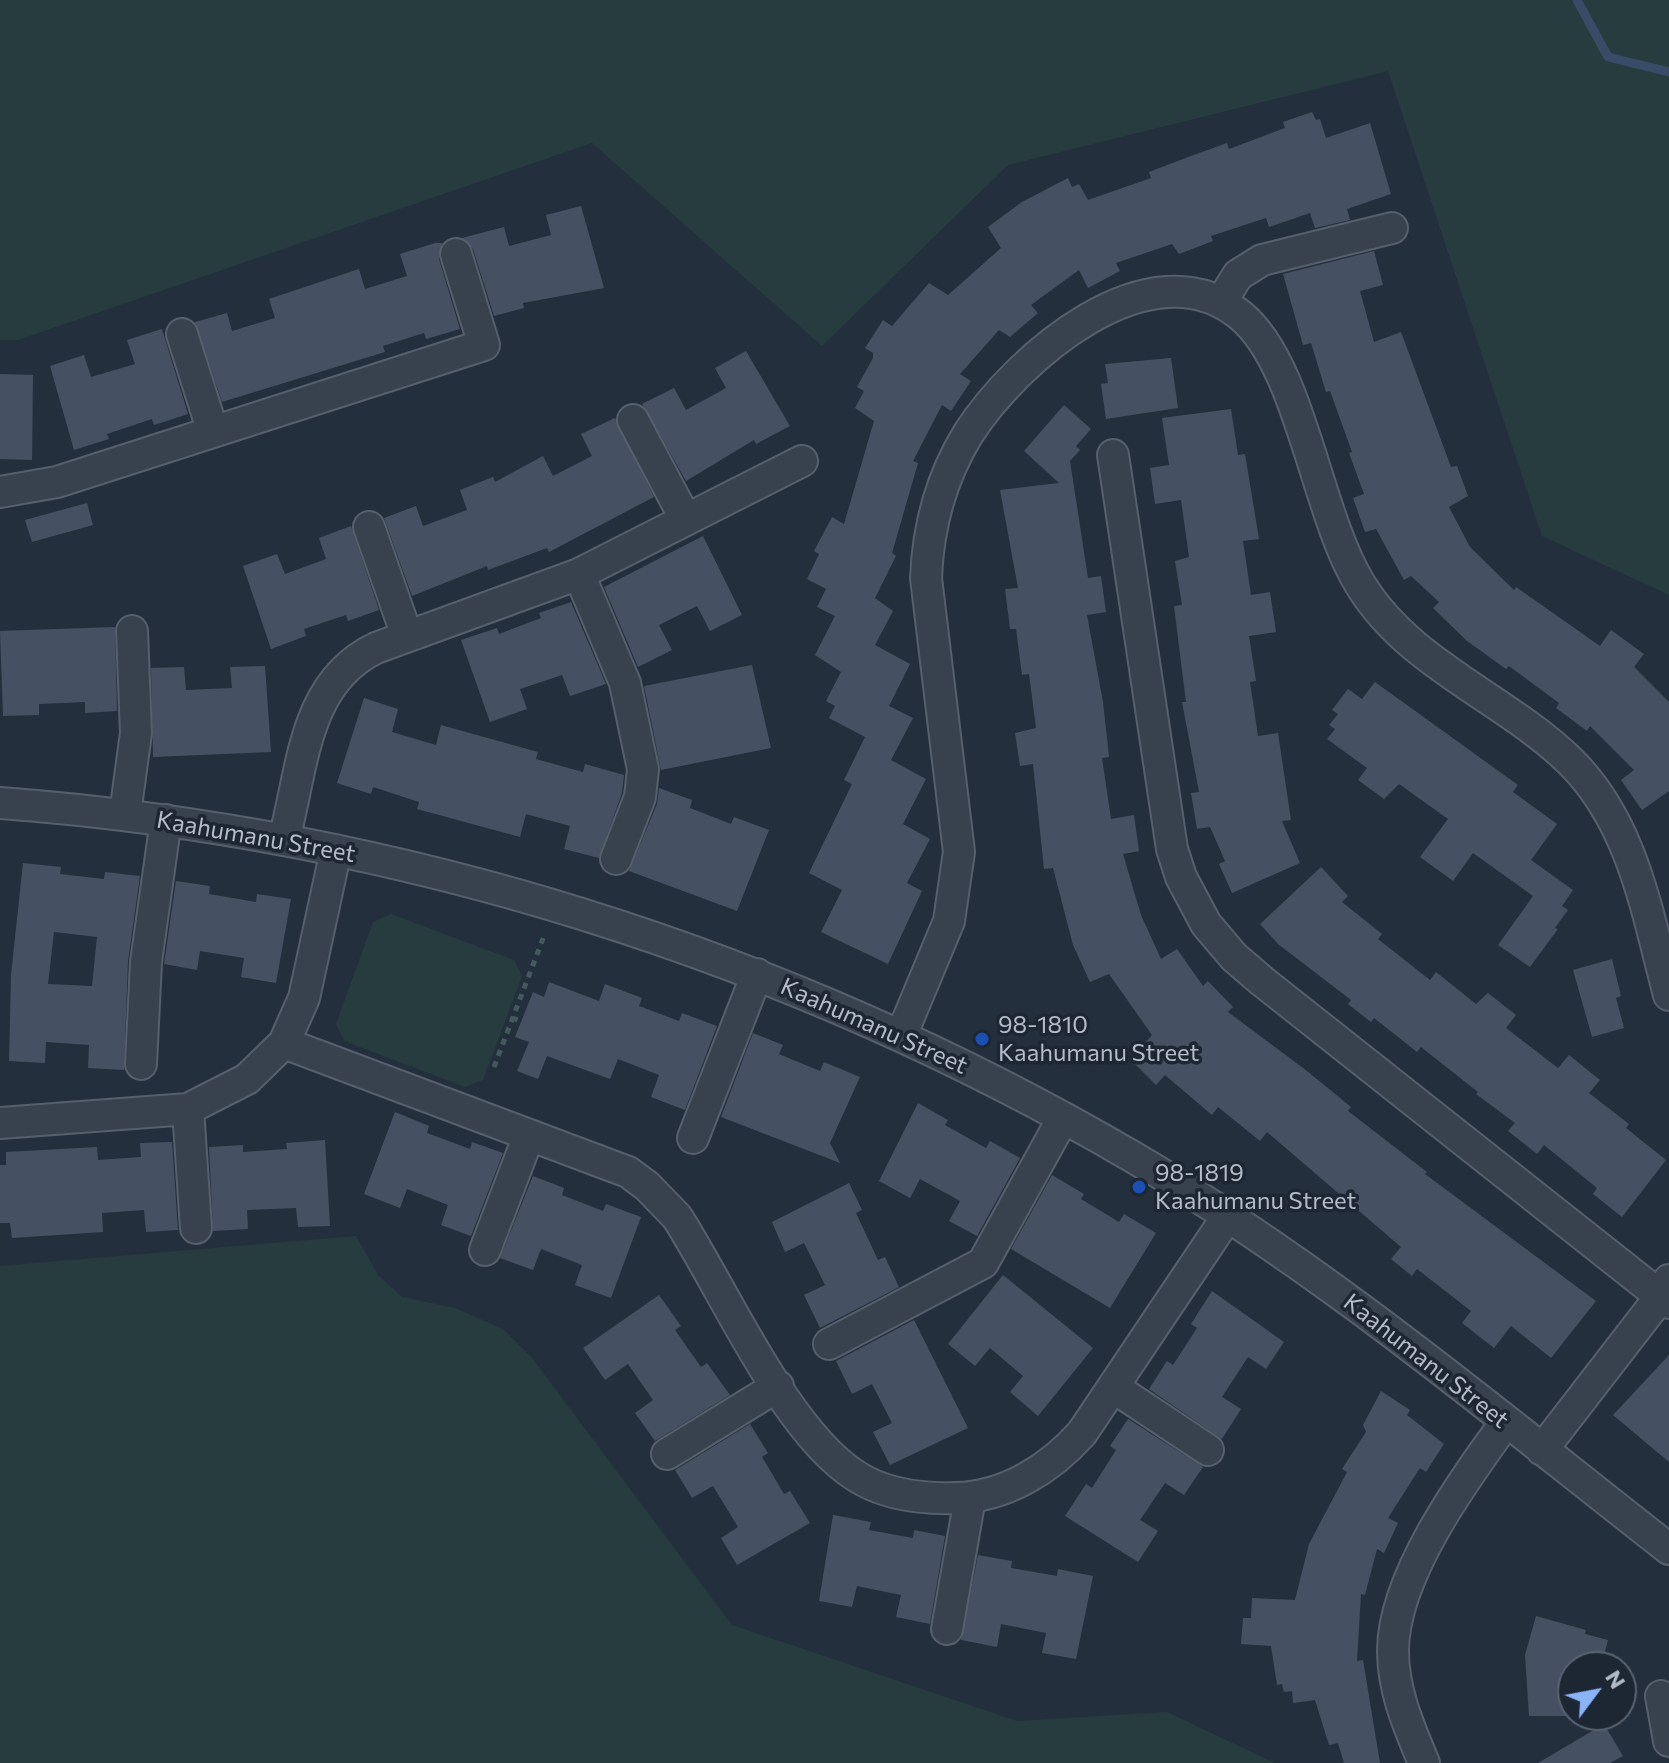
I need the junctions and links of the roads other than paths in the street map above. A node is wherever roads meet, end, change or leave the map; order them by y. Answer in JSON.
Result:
{"nodes":[{"id":1,"x":1392,"y":228,"type":"dead end"},
{"id":2,"x":456,"y":254,"type":"dead end"},
{"id":3,"x":1221,"y":302,"type":"junction"},
{"id":4,"x":182,"y":334,"type":"dead end"},
{"id":5,"x":633,"y":420,"type":"dead end"},
{"id":6,"x":213,"y":432,"type":"junction"},
{"id":7,"x":1113,"y":455,"type":"dead end"},
{"id":8,"x":802,"y":461,"type":"dead end"},
{"id":9,"x":0,"y":492,"type":"edge"},
{"id":10,"x":686,"y":520,"type":"junction"},
{"id":11,"x":369,"y":527,"type":"dead end"},
{"id":12,"x":579,"y":574,"type":"junction"},
{"id":13,"x":132,"y":631,"type":"dead end"},
{"id":14,"x":407,"y":636,"type":"junction"},
{"id":15,"x":0,"y":803,"type":"edge"},
{"id":16,"x":125,"y":814,"type":"junction"},
{"id":17,"x":166,"y":820,"type":"junction"},
{"id":18,"x":284,"y":839,"type":"junction"},
{"id":19,"x":336,"y":850,"type":"junction"},
{"id":20,"x":616,"y":859,"type":"dead end"},
{"id":21,"x":757,"y":974,"type":"junction"},
{"id":22,"x":1669,"y":995,"type":"edge"},
{"id":23,"x":901,"y":1036,"type":"junction"},
{"id":24,"x":284,"y":1043,"type":"junction"},
{"id":25,"x":141,"y":1064,"type":"dead end"},
{"id":26,"x":188,"y":1109,"type":"junction"},
{"id":27,"x":1063,"y":1118,"type":"junction"},
{"id":28,"x":0,"y":1123,"type":"edge"},
{"id":29,"x":529,"y":1135,"type":"junction"},
{"id":30,"x":693,"y":1138,"type":"dead end"},
{"id":31,"x":1227,"y":1217,"type":"junction"},
{"id":32,"x":196,"y":1228,"type":"dead end"},
{"id":33,"x":485,"y":1250,"type":"dead end"},
{"id":34,"x":1666,"y":1293,"type":"edge"},
{"id":35,"x":829,"y":1344,"type":"dead end"},
{"id":36,"x":778,"y":1386,"type":"junction"},
{"id":37,"x":1113,"y":1387,"type":"junction"},
{"id":38,"x":1506,"y":1422,"type":"junction"},
{"id":39,"x":1208,"y":1450,"type":"dead end"},
{"id":40,"x":1542,"y":1450,"type":"junction"},
{"id":41,"x":667,"y":1454,"type":"dead end"},
{"id":42,"x":970,"y":1498,"type":"junction"},
{"id":43,"x":1669,"y":1549,"type":"edge"},
{"id":44,"x":947,"y":1629,"type":"dead end"},
{"id":45,"x":1661,"y":1696,"type":"dead end"},
{"id":46,"x":1669,"y":1741,"type":"edge"},
{"id":47,"x":1424,"y":1763,"type":"edge"}],
"edges":[{"from":1,"to":3,"type":"street"},
{"from":2,"to":6,"type":"street"},
{"from":3,"to":22,"type":"street"},
{"from":3,"to":23,"type":"street"},
{"from":4,"to":6,"type":"street"},
{"from":5,"to":10,"type":"street"},
{"from":6,"to":9,"type":"street"},
{"from":7,"to":34,"type":"street"},
{"from":8,"to":10,"type":"street"},
{"from":10,"to":12,"type":"street"},
{"from":11,"to":14,"type":"street"},
{"from":12,"to":14,"type":"street"},
{"from":12,"to":20,"type":"street"},
{"from":13,"to":16,"type":"street"},
{"from":14,"to":18,"type":"street"},
{"from":15,"to":16,"type":"street","name":"Kaahumanu Street"},
{"from":16,"to":17,"type":"street","name":"Kaahumanu Street"},
{"from":17,"to":18,"type":"street","name":"Kaahumanu Street"},
{"from":17,"to":25,"type":"street"},
{"from":18,"to":19,"type":"street","name":"Kaahumanu Street"},
{"from":19,"to":21,"type":"street","name":"Kaahumanu Street"},
{"from":19,"to":24,"type":"street"},
{"from":21,"to":23,"type":"street","name":"Kaahumanu Street"},
{"from":21,"to":30,"type":"street"},
{"from":23,"to":27,"type":"street","name":"Kaahumanu Street"},
{"from":24,"to":26,"type":"street"},
{"from":24,"to":29,"type":"street"},
{"from":26,"to":28,"type":"street"},
{"from":26,"to":32,"type":"street"},
{"from":27,"to":31,"type":"street","name":"Kaahumanu Street"},
{"from":27,"to":35,"type":"street"},
{"from":29,"to":33,"type":"street"},
{"from":29,"to":36,"type":"street"},
{"from":31,"to":37,"type":"street"},
{"from":31,"to":38,"type":"street","name":"Kaahumanu Street"},
{"from":34,"to":40,"type":"street"},
{"from":36,"to":41,"type":"street"},
{"from":36,"to":42,"type":"street"},
{"from":37,"to":39,"type":"street"},
{"from":37,"to":42,"type":"street"},
{"from":38,"to":40,"type":"street","name":"Kaahumanu Street"},
{"from":38,"to":47,"type":"street"},
{"from":40,"to":43,"type":"street","name":"Kaahumanu Street"},
{"from":42,"to":44,"type":"street"},
{"from":45,"to":46,"type":"street"}]}
